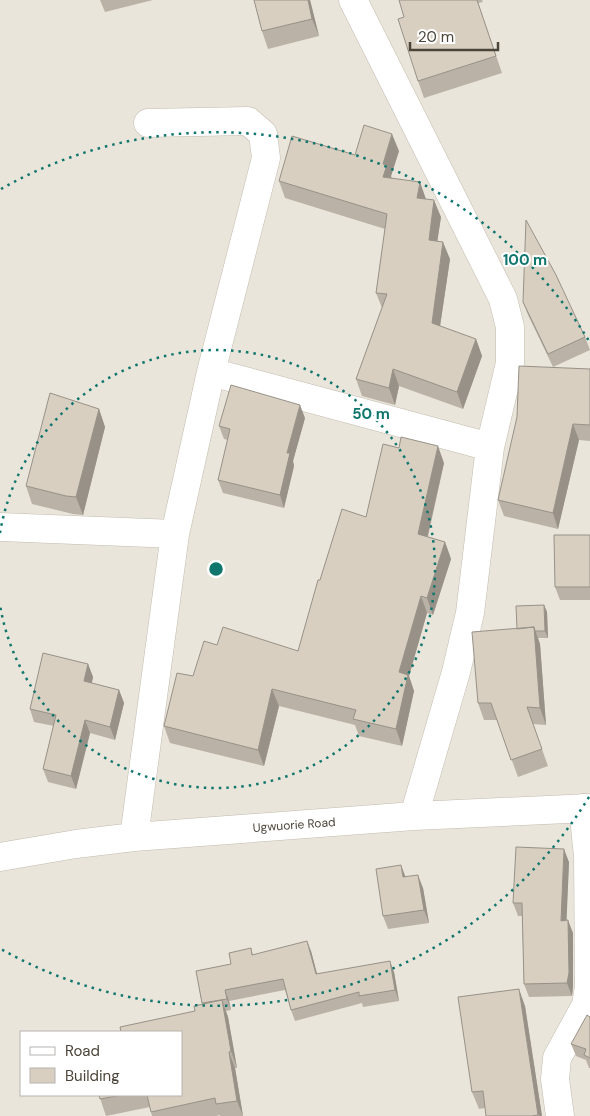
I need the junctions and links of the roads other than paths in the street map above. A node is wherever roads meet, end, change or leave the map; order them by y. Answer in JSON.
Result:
{"nodes":[{"id":1,"x":353,"y":0,"type":"edge"},
{"id":2,"x":148,"y":123,"type":"dead end"},
{"id":3,"x":211,"y":372,"type":"junction"},
{"id":4,"x":490,"y":447,"type":"junction"},
{"id":5,"x":0,"y":527,"type":"edge"},
{"id":6,"x":175,"y":534,"type":"junction"},
{"id":7,"x":586,"y":808,"type":"edge"},
{"id":8,"x":414,"y":816,"type":"junction"},
{"id":9,"x":134,"y":837,"type":"junction"},
{"id":10,"x":0,"y":857,"type":"edge"},
{"id":11,"x":560,"y":1116,"type":"edge"}],
"edges":[{"from":1,"to":4,"type":"street"},
{"from":2,"to":3,"type":"street"},
{"from":3,"to":4,"type":"street"},
{"from":3,"to":6,"type":"street"},
{"from":4,"to":8,"type":"street"},
{"from":5,"to":6,"type":"street"},
{"from":6,"to":9,"type":"street"},
{"from":7,"to":8,"type":"street","name":"Ugwuorie Road"},
{"from":7,"to":11,"type":"street"},
{"from":8,"to":9,"type":"street","name":"Ugwuorie Road"},
{"from":9,"to":10,"type":"street","name":"Ugwuorie Road"}]}
